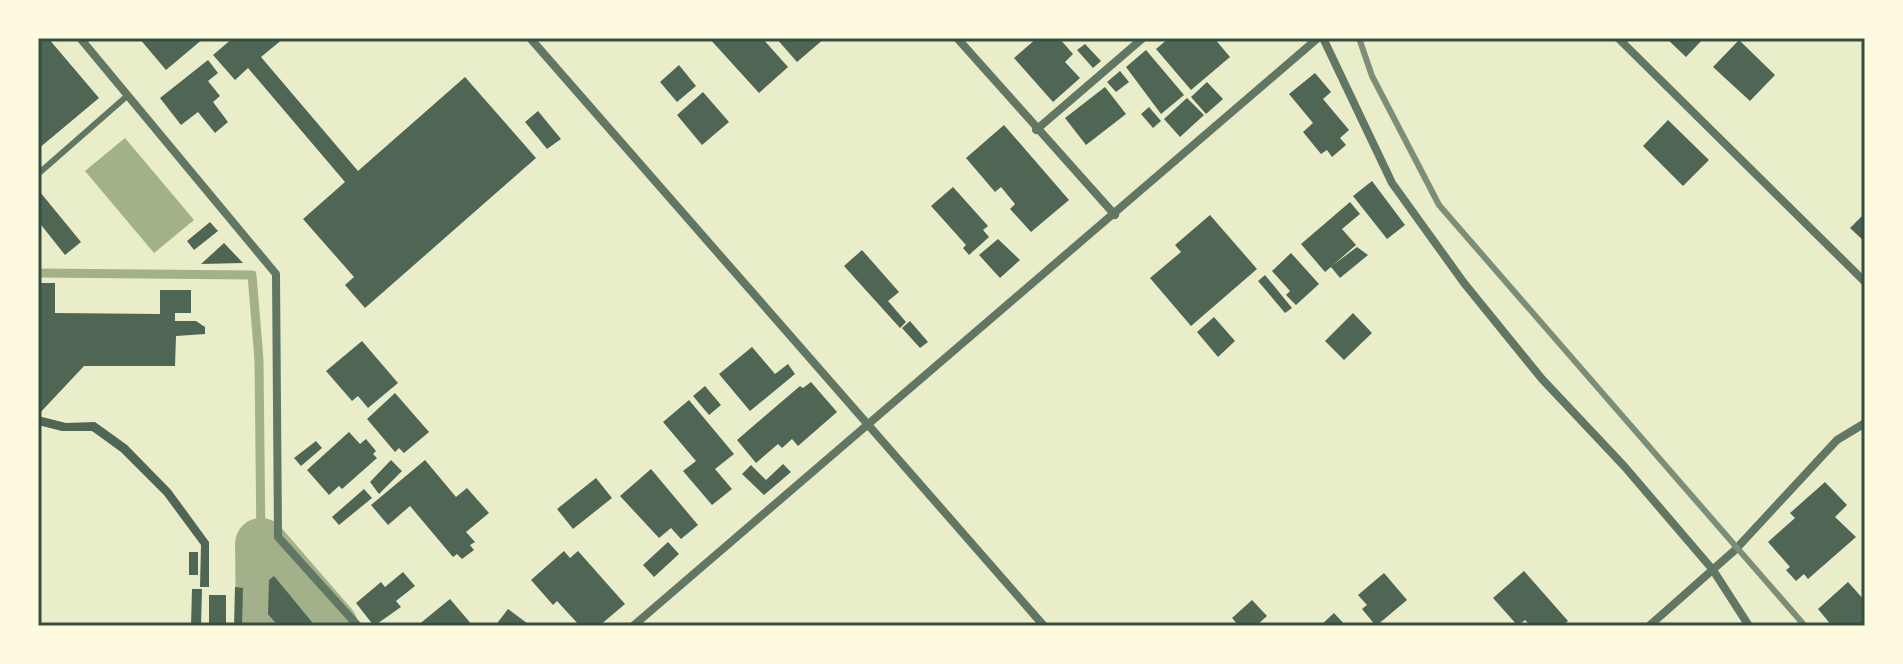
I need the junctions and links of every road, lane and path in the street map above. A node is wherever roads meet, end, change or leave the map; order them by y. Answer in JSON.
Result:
{"nodes":[{"id":1,"x":80,"y":38,"type":"edge"},
{"id":2,"x":530,"y":38,"type":"edge"},
{"id":3,"x":957,"y":38,"type":"edge"},
{"id":4,"x":1143,"y":38,"type":"edge"},
{"id":5,"x":1320,"y":38,"type":"edge"},
{"id":6,"x":1618,"y":38,"type":"edge"},
{"id":7,"x":127,"y":96,"type":"junction"},
{"id":8,"x":1036,"y":130,"type":"junction"},
{"id":9,"x":38,"y":174,"type":"edge"},
{"id":10,"x":1115,"y":215,"type":"junction"},
{"id":11,"x":1865,"y":282,"type":"edge"},
{"id":12,"x":1865,"y":423,"type":"edge"},
{"id":13,"x":870,"y":425,"type":"junction"},
{"id":14,"x":1713,"y":570,"type":"junction"},
{"id":15,"x":358,"y":626,"type":"edge"},
{"id":16,"x":633,"y":626,"type":"edge"},
{"id":17,"x":1044,"y":626,"type":"edge"},
{"id":18,"x":1649,"y":626,"type":"edge"},
{"id":19,"x":1749,"y":626,"type":"edge"}],
"edges":[{"from":1,"to":7,"type":"street"},
{"from":2,"to":13,"type":"street"},
{"from":3,"to":8,"type":"street"},
{"from":4,"to":8,"type":"street"},
{"from":5,"to":10,"type":"street"},
{"from":5,"to":14,"type":"street"},
{"from":6,"to":11,"type":"street"},
{"from":7,"to":9,"type":"lane"},
{"from":7,"to":15,"type":"street"},
{"from":8,"to":10,"type":"street"},
{"from":10,"to":13,"type":"street"},
{"from":12,"to":14,"type":"street"},
{"from":13,"to":16,"type":"street"},
{"from":13,"to":17,"type":"street"},
{"from":14,"to":18,"type":"street"},
{"from":14,"to":19,"type":"street"}]}
